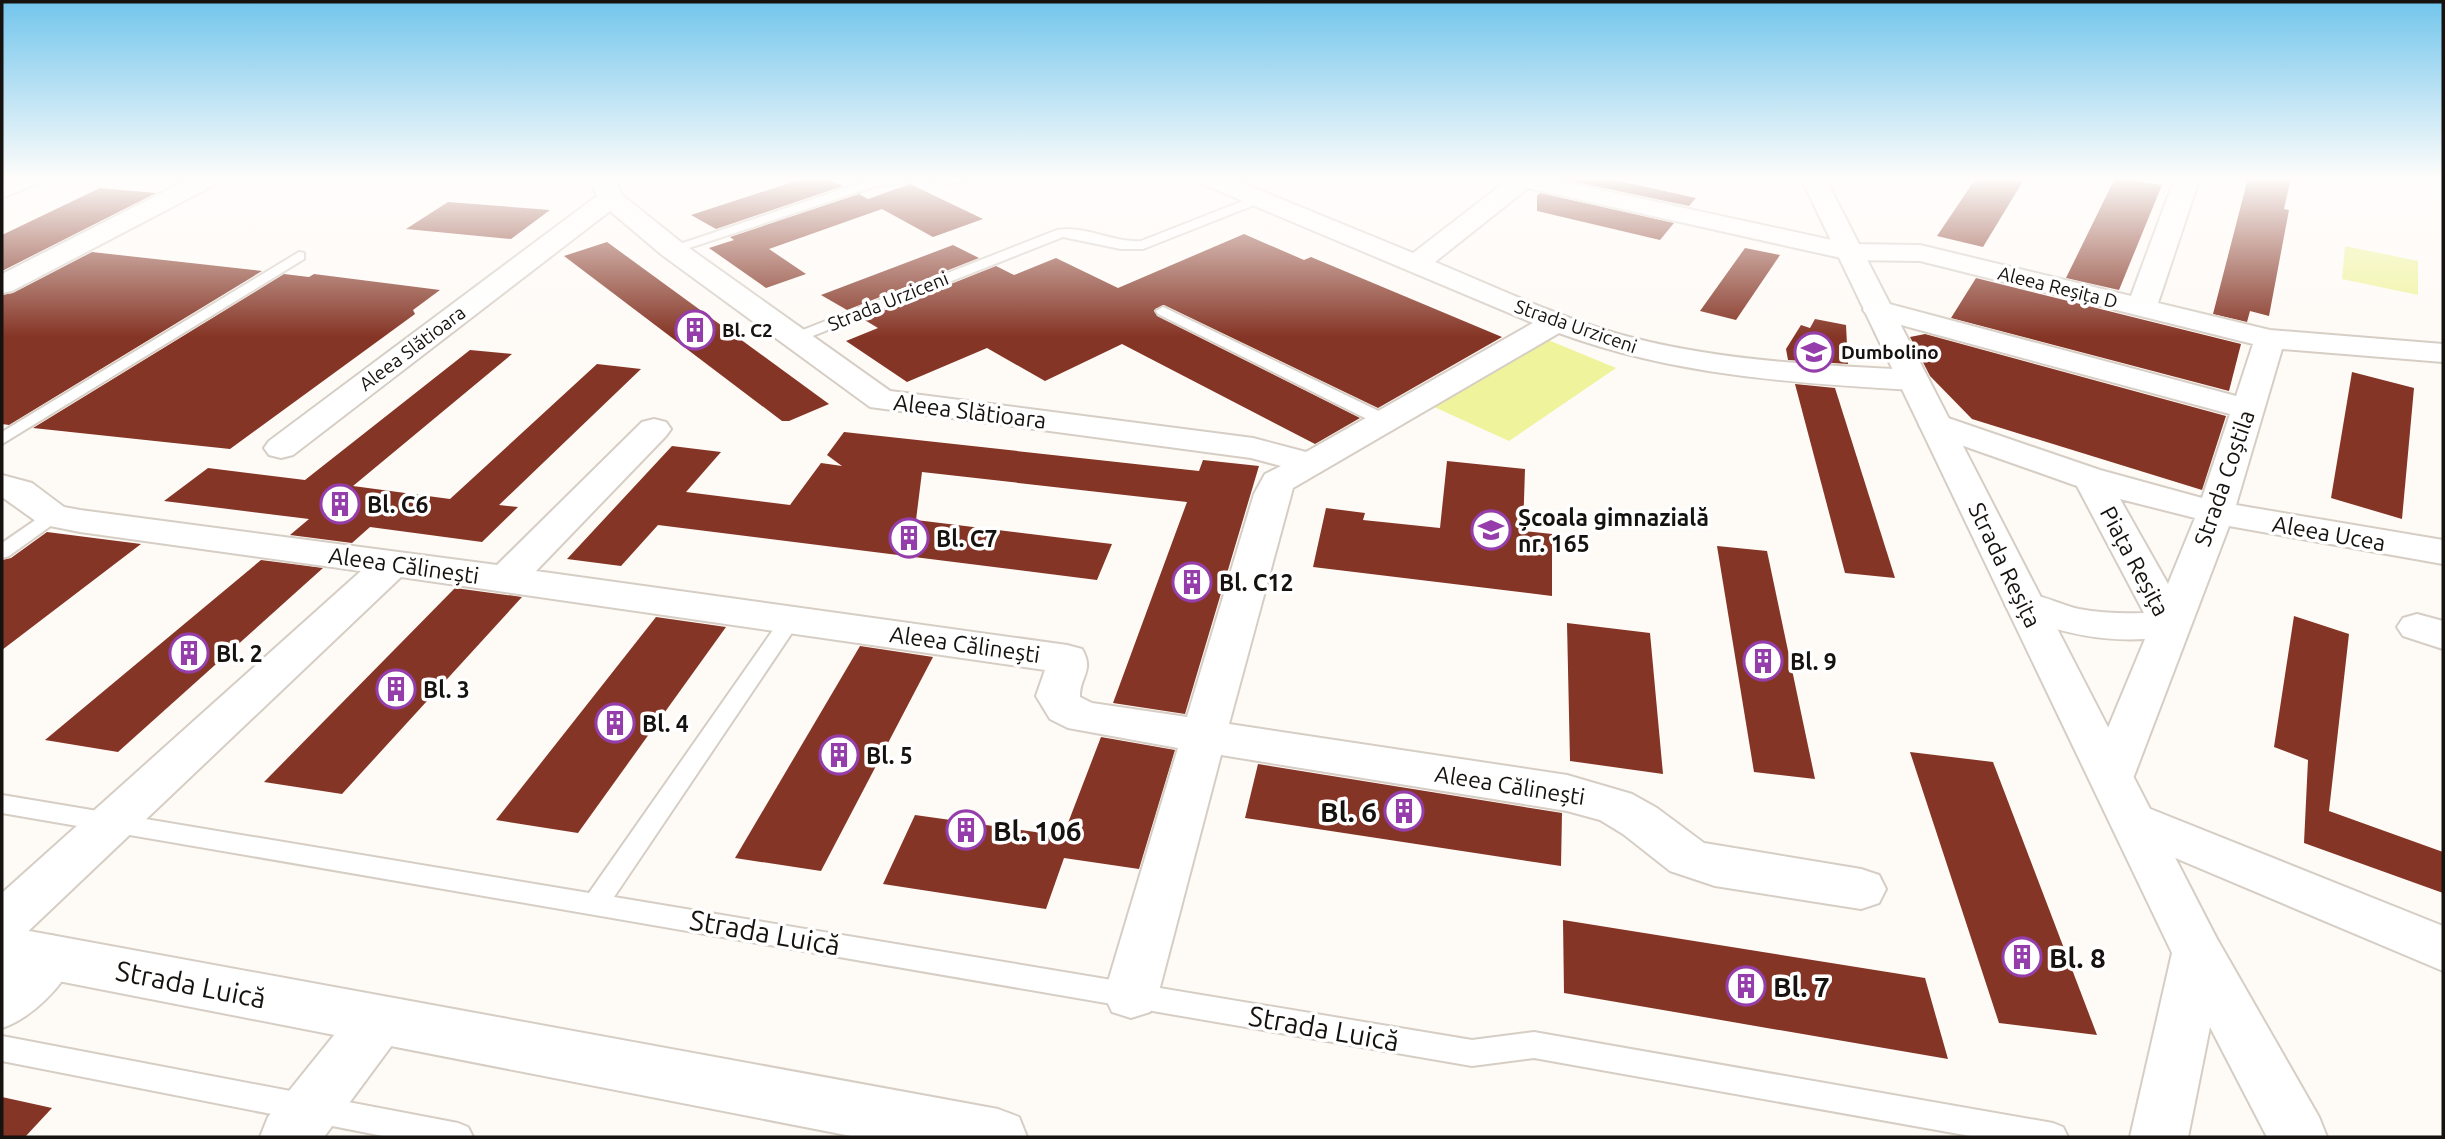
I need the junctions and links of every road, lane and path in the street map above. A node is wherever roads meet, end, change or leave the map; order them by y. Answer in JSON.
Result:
{"nodes":[{"id":1,"x":106,"y":231,"type":"edge"},
{"id":2,"x":552,"y":231,"type":"edge"},
{"id":3,"x":653,"y":231,"type":"edge"},
{"id":4,"x":727,"y":231,"type":"edge"},
{"id":5,"x":1178,"y":231,"type":"edge"},
{"id":6,"x":1336,"y":231,"type":"edge"},
{"id":7,"x":1456,"y":231,"type":"edge"},
{"id":8,"x":1755,"y":231,"type":"edge"},
{"id":9,"x":1840,"y":231,"type":"edge"},
{"id":10,"x":2169,"y":231,"type":"edge"},
{"id":11,"x":672,"y":249,"type":"junction"},
{"id":12,"x":1850,"y":252,"type":"junction"},
{"id":13,"x":299,"y":256,"type":"dead end"},
{"id":14,"x":1416,"y":264,"type":"junction"},
{"id":15,"x":2,"y":285,"type":"edge"},
{"id":16,"x":2142,"y":307,"type":"junction"},
{"id":17,"x":1878,"y":310,"type":"junction"},
{"id":18,"x":1163,"y":311,"type":"dead end"},
{"id":19,"x":1556,"y":323,"type":"junction"},
{"id":20,"x":795,"y":338,"type":"junction"},
{"id":21,"x":2270,"y":339,"type":"junction"},
{"id":22,"x":2443,"y":354,"type":"edge"},
{"id":23,"x":1913,"y":380,"type":"junction"},
{"id":24,"x":2248,"y":409,"type":"junction"},
{"id":25,"x":1385,"y":421,"type":"junction"},
{"id":26,"x":1936,"y":425,"type":"junction"},
{"id":27,"x":654,"y":429,"type":"dead end"},
{"id":28,"x":2,"y":439,"type":"edge"},
{"id":29,"x":281,"y":448,"type":"dead end"},
{"id":30,"x":1309,"y":463,"type":"junction"},
{"id":31,"x":2091,"y":479,"type":"junction"},
{"id":32,"x":2,"y":486,"type":"edge"},
{"id":33,"x":2216,"y":512,"type":"junction"},
{"id":34,"x":53,"y":516,"type":"junction"},
{"id":35,"x":2,"y":552,"type":"edge"},
{"id":36,"x":2443,"y":552,"type":"edge"},
{"id":37,"x":393,"y":564,"type":"junction"},
{"id":38,"x":506,"y":579,"type":"junction"},
{"id":39,"x":2025,"y":605,"type":"junction"},
{"id":40,"x":792,"y":618,"type":"junction"},
{"id":41,"x":2170,"y":623,"type":"junction"},
{"id":42,"x":1203,"y":736,"type":"junction"},
{"id":43,"x":2111,"y":776,"type":"junction"},
{"id":44,"x":2,"y":804,"type":"edge"},
{"id":45,"x":2133,"y":820,"type":"junction"},
{"id":46,"x":112,"y":821,"type":"junction"},
{"id":47,"x":1861,"y":889,"type":"dead end"},
{"id":48,"x":596,"y":903,"type":"junction"},
{"id":49,"x":2,"y":924,"type":"edge"},
{"id":50,"x":2443,"y":949,"type":"edge"},
{"id":51,"x":26,"y":952,"type":"edge"},
{"id":52,"x":2198,"y":953,"type":"junction"},
{"id":53,"x":1131,"y":995,"type":"junction"},
{"id":54,"x":2,"y":1004,"type":"edge"},
{"id":55,"x":379,"y":1020,"type":"junction"},
{"id":56,"x":2,"y":1048,"type":"edge"},
{"id":57,"x":300,"y":1122,"type":"edge"},
{"id":58,"x":458,"y":1137,"type":"edge"},
{"id":59,"x":998,"y":1137,"type":"edge"},
{"id":60,"x":2053,"y":1137,"type":"edge"},
{"id":61,"x":2159,"y":1137,"type":"edge"},
{"id":62,"x":2298,"y":1137,"type":"edge"}],
"edges":[{"from":1,"to":15,"type":"street"},
{"from":2,"to":29,"type":"street","name":"Aleea Slătioara"},
{"from":3,"to":11,"type":"street","name":"Aleea Slătioara"},
{"from":4,"to":11,"type":"lane"},
{"from":5,"to":20,"type":"lane","name":"Strada Urziceni"},
{"from":6,"to":14,"type":"street","name":"Strada Urziceni"},
{"from":7,"to":14,"type":"street"},
{"from":8,"to":12,"type":"street","name":"Aleea Reșița D"},
{"from":9,"to":12,"type":"street","name":"Strada Reșița"},
{"from":10,"to":16,"type":"street","name":"Aleea Reșița D"},
{"from":11,"to":20,"type":"street","name":"Aleea Slătioara"},
{"from":12,"to":16,"type":"street","name":"Aleea Reșița D"},
{"from":12,"to":17,"type":"street","name":"Strada Reșița"},
{"from":13,"to":28,"type":"lane"},
{"from":14,"to":19,"type":"street","name":"Strada Urziceni"},
{"from":16,"to":21,"type":"street","name":"Aleea Reșița D"},
{"from":17,"to":23,"type":"street","name":"Strada Reșița"},
{"from":17,"to":24,"type":"street"},
{"from":18,"to":25,"type":"lane"},
{"from":19,"to":23,"type":"street","name":"Strada Urziceni"},
{"from":19,"to":25,"type":"street"},
{"from":20,"to":30,"type":"street","name":"Aleea Slătioara"},
{"from":21,"to":22,"type":"street"},
{"from":21,"to":24,"type":"street","name":"Strada Coștila"},
{"from":23,"to":26,"type":"street","name":"Strada Reșița"},
{"from":24,"to":33,"type":"street","name":"Strada Coștila"},
{"from":25,"to":30,"type":"street"},
{"from":26,"to":31,"type":"street","name":"Piața Reșița"},
{"from":26,"to":39,"type":"street","name":"Strada Reșița"},
{"from":27,"to":38,"type":"street"},
{"from":30,"to":42,"type":"street"},
{"from":31,"to":33,"type":"street","name":"Piața Reșița"},
{"from":31,"to":41,"type":"street","name":"Piața Reșița"},
{"from":32,"to":34,"type":"street","name":"Aleea Călinești"},
{"from":33,"to":36,"type":"street","name":"Aleea Ucea"},
{"from":33,"to":41,"type":"street","name":"Strada Coștila"},
{"from":34,"to":35,"type":"lane"},
{"from":34,"to":37,"type":"street","name":"Aleea Călinești"},
{"from":37,"to":38,"type":"street","name":"Aleea Călinești"},
{"from":37,"to":46,"type":"street"},
{"from":38,"to":40,"type":"street","name":"Aleea Călinești"},
{"from":39,"to":41,"type":"street","name":"Piața Reșița"},
{"from":39,"to":43,"type":"street","name":"Strada Reșița"},
{"from":40,"to":42,"type":"street","name":"Aleea Călinești"},
{"from":40,"to":48,"type":"lane"},
{"from":41,"to":43,"type":"street","name":"Strada Coștila"},
{"from":42,"to":47,"type":"street","name":"Aleea Călinești"},
{"from":42,"to":53,"type":"street"},
{"from":43,"to":45,"type":"street","name":"Strada Reșița"},
{"from":44,"to":46,"type":"lane","name":"Strada Luică"},
{"from":45,"to":50,"type":"street"},
{"from":45,"to":52,"type":"street","name":"Strada Reșița"},
{"from":46,"to":48,"type":"lane","name":"Strada Luică"},
{"from":46,"to":49,"type":"street"},
{"from":48,"to":53,"type":"lane","name":"Strada Luică"},
{"from":51,"to":54,"type":"street"},
{"from":51,"to":55,"type":"street","name":"Strada Luică"},
{"from":52,"to":61,"type":"street"},
{"from":52,"to":62,"type":"street","name":"Strada Reșița"},
{"from":53,"to":60,"type":"lane","name":"Strada Luică"},
{"from":55,"to":57,"type":"street"},
{"from":55,"to":59,"type":"street","name":"Strada Luică"},
{"from":56,"to":57,"type":"lane"},
{"from":57,"to":58,"type":"lane"}]}
